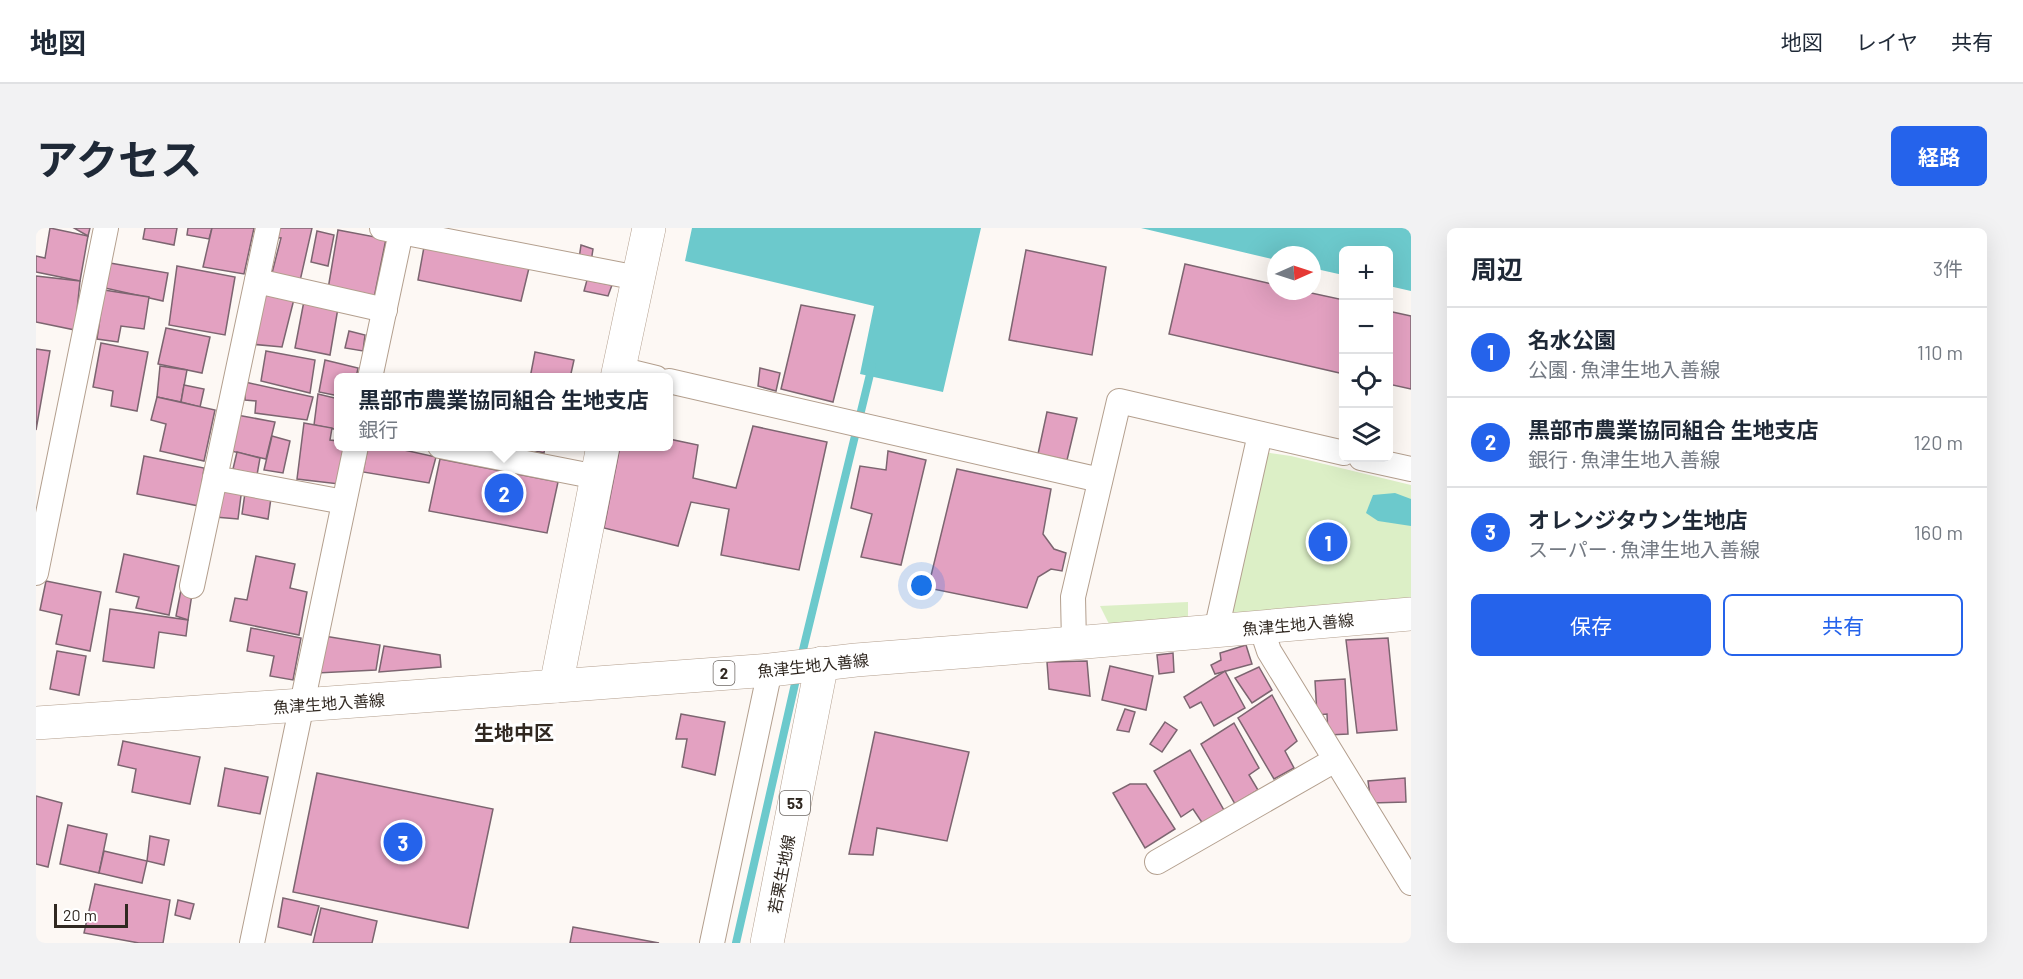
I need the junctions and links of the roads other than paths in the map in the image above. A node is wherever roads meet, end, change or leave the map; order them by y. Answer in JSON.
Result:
{"nodes":[{"id":1,"x":106,"y":228,"type":"edge"},
{"id":2,"x":268,"y":228,"type":"edge"},
{"id":3,"x":649,"y":228,"type":"edge"},
{"id":4,"x":395,"y":229,"type":"edge"},
{"id":5,"x":638,"y":278,"type":"junction"},
{"id":6,"x":257,"y":281,"type":"junction"},
{"id":7,"x":385,"y":310,"type":"junction"},
{"id":8,"x":371,"y":373,"type":"edge"},
{"id":9,"x":618,"y":373,"type":"edge"},
{"id":10,"x":673,"y":382,"type":"edge"},
{"id":11,"x":1260,"y":434,"type":"junction"},
{"id":12,"x":355,"y":451,"type":"edge"},
{"id":13,"x":483,"y":451,"type":"edge"},
{"id":14,"x":1339,"y":452,"type":"edge"},
{"id":15,"x":600,"y":462,"type":"edge"},
{"id":16,"x":1379,"y":462,"type":"edge"},
{"id":17,"x":1411,"y":469,"type":"edge"},
{"id":18,"x":215,"y":478,"type":"junction"},
{"id":19,"x":1100,"y":480,"type":"junction"},
{"id":20,"x":344,"y":502,"type":"junction"},
{"id":21,"x":36,"y":573,"type":"edge"},
{"id":22,"x":192,"y":586,"type":"dead end"},
{"id":23,"x":1411,"y":614,"type":"edge"},
{"id":24,"x":1261,"y":627,"type":"junction"},
{"id":25,"x":1216,"y":631,"type":"junction"},
{"id":26,"x":1074,"y":643,"type":"junction"},
{"id":27,"x":822,"y":663,"type":"junction"},
{"id":28,"x":770,"y":670,"type":"junction"},
{"id":29,"x":556,"y":686,"type":"junction"},
{"id":30,"x":302,"y":705,"type":"junction"},
{"id":31,"x":36,"y":723,"type":"edge"},
{"id":32,"x":1335,"y":760,"type":"junction"},
{"id":33,"x":1157,"y":862,"type":"dead end"},
{"id":34,"x":1411,"y":883,"type":"edge"},
{"id":35,"x":252,"y":943,"type":"edge"},
{"id":36,"x":712,"y":943,"type":"edge"},
{"id":37,"x":767,"y":943,"type":"edge"}],
"edges":[{"from":1,"to":21,"type":"street"},
{"from":2,"to":6,"type":"street"},
{"from":3,"to":5,"type":"main road"},
{"from":4,"to":5,"type":"street"},
{"from":4,"to":7,"type":"street"},
{"from":5,"to":9,"type":"main road"},
{"from":6,"to":7,"type":"street"},
{"from":6,"to":18,"type":"street"},
{"from":7,"to":8,"type":"street"},
{"from":10,"to":19,"type":"street"},
{"from":11,"to":14,"type":"street"},
{"from":11,"to":19,"type":"street"},
{"from":11,"to":25,"type":"street"},
{"from":12,"to":20,"type":"street"},
{"from":13,"to":15,"type":"street"},
{"from":15,"to":29,"type":"main road"},
{"from":16,"to":17,"type":"street"},
{"from":18,"to":20,"type":"street"},
{"from":18,"to":22,"type":"street"},
{"from":19,"to":26,"type":"street"},
{"from":20,"to":30,"type":"street"},
{"from":23,"to":24,"type":"main road","name":"魚津生地入善線","number":"2"},
{"from":24,"to":25,"type":"main road","name":"魚津生地入善線","number":"2"},
{"from":24,"to":32,"type":"street"},
{"from":25,"to":26,"type":"main road","name":"魚津生地入善線","number":"2"},
{"from":26,"to":27,"type":"main road","name":"魚津生地入善線","number":"2"},
{"from":27,"to":28,"type":"main road","name":"魚津生地入善線","number":"2"},
{"from":27,"to":37,"type":"main road","name":"若栗生地線","number":"53"},
{"from":28,"to":29,"type":"main road","name":"魚津生地入善線","number":"2"},
{"from":28,"to":36,"type":"street"},
{"from":29,"to":30,"type":"main road","name":"魚津生地入善線","number":"2"},
{"from":30,"to":31,"type":"main road","name":"魚津生地入善線","number":"2"},
{"from":30,"to":35,"type":"street"},
{"from":32,"to":33,"type":"street"},
{"from":32,"to":34,"type":"street"}]}
